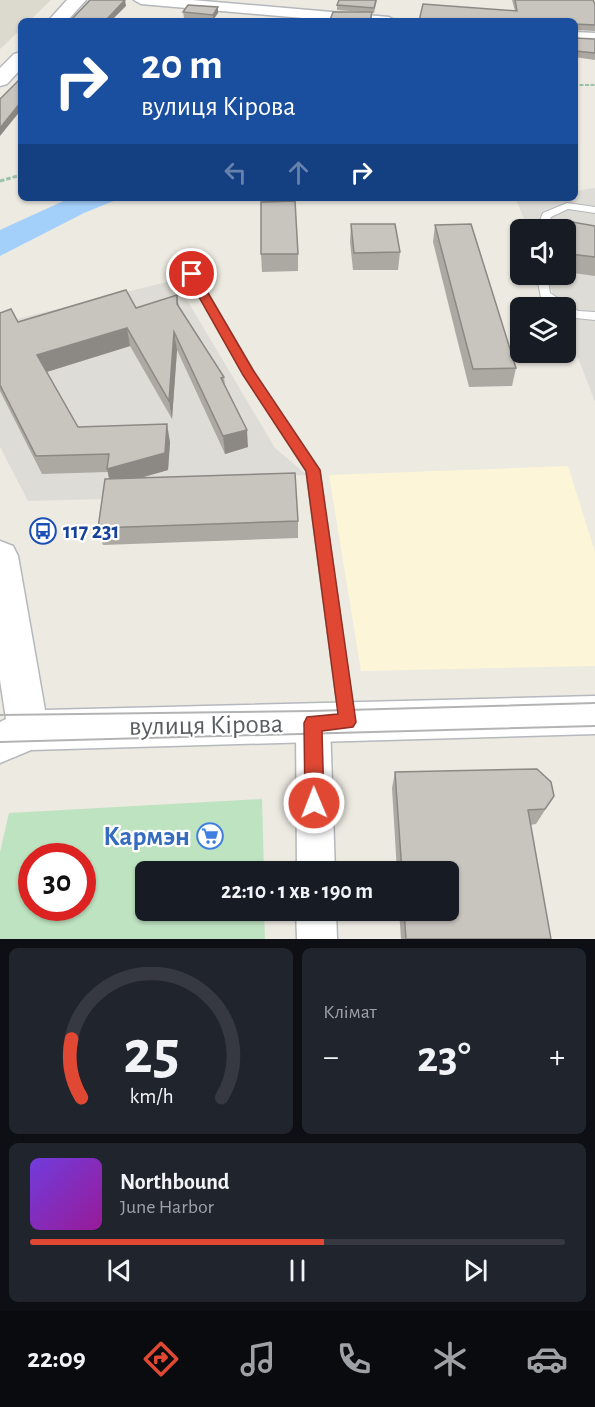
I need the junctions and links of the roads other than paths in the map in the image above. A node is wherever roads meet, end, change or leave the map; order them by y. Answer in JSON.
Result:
{"nodes":[{"id":1,"x":77,"y":0,"type":"edge"},
{"id":2,"x":141,"y":0,"type":"edge"},
{"id":3,"x":60,"y":18,"type":"edge"},
{"id":4,"x":354,"y":18,"type":"edge"},
{"id":5,"x":578,"y":37,"type":"edge"},
{"id":6,"x":595,"y":38,"type":"edge"},
{"id":7,"x":12,"y":62,"type":"edge"},
{"id":8,"x":0,"y":80,"type":"edge"},
{"id":9,"x":595,"y":210,"type":"edge"},
{"id":10,"x":545,"y":219,"type":"edge"},
{"id":11,"x":192,"y":274,"type":"dead end"},
{"id":12,"x":576,"y":314,"type":"edge"},
{"id":13,"x":595,"y":316,"type":"edge"},
{"id":14,"x":0,"y":556,"type":"edge"},
{"id":15,"x":595,"y":715,"type":"edge"},
{"id":16,"x":336,"y":726,"type":"junction"},
{"id":17,"x":14,"y":736,"type":"edge"},
{"id":18,"x":318,"y":861,"type":"edge"},
{"id":19,"x":316,"y":921,"type":"edge"},
{"id":20,"x":317,"y":939,"type":"edge"}],
"edges":[{"from":1,"to":3,"type":"street"},
{"from":2,"to":4,"type":"street"},
{"from":5,"to":6,"type":"street"},
{"from":7,"to":8,"type":"street"},
{"from":9,"to":10,"type":"lane"},
{"from":11,"to":16,"type":"lane"},
{"from":12,"to":13,"type":"lane"},
{"from":14,"to":17,"type":"street"},
{"from":15,"to":16,"type":"street","name":"вулиця Кірова"},
{"from":16,"to":17,"type":"street","name":"вулиця Кірова"},
{"from":16,"to":18,"type":"street"},
{"from":19,"to":20,"type":"street"}]}
